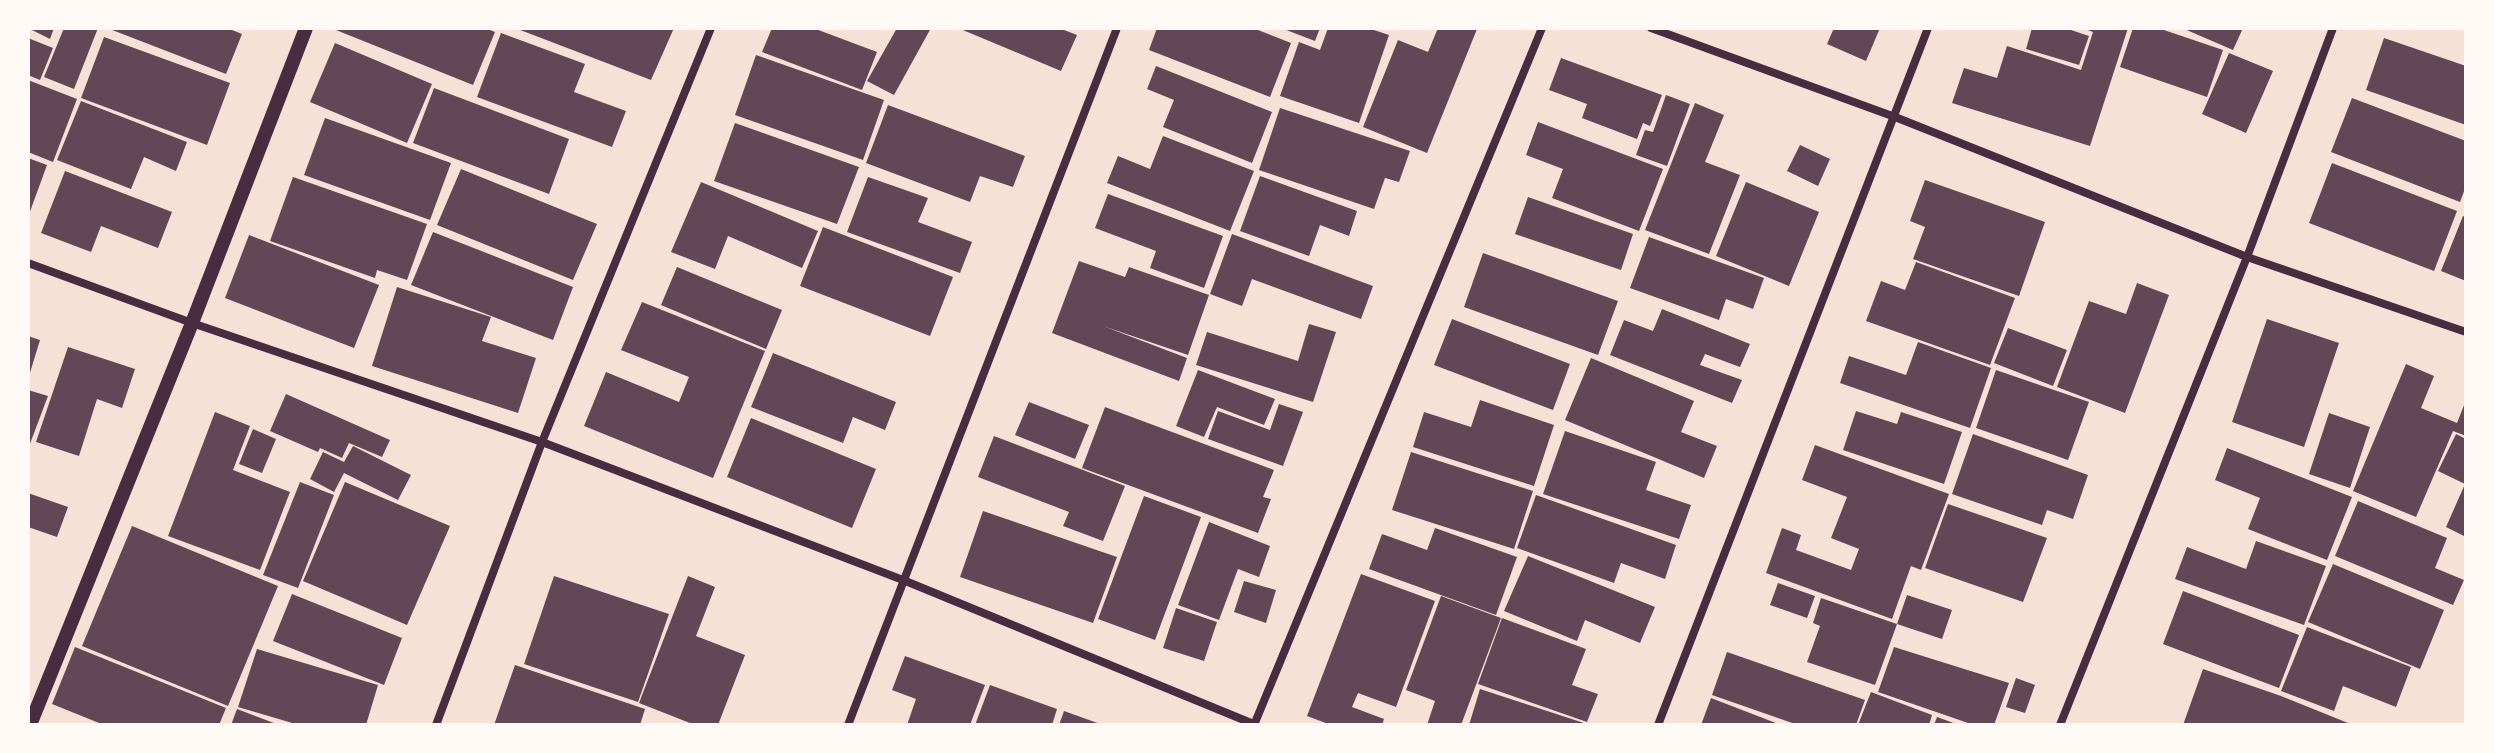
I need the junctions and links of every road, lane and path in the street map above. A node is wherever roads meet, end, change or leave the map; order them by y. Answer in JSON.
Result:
{"nodes":[{"id":1,"x":306,"y":28,"type":"edge"},
{"id":2,"x":711,"y":28,"type":"edge"},
{"id":3,"x":1117,"y":28,"type":"edge"},
{"id":4,"x":1542,"y":28,"type":"edge"},
{"id":5,"x":1651,"y":28,"type":"edge"},
{"id":6,"x":1928,"y":28,"type":"edge"},
{"id":7,"x":2333,"y":28,"type":"edge"},
{"id":8,"x":1895,"y":117,"type":"junction"},
{"id":9,"x":2247,"y":257,"type":"junction"},
{"id":10,"x":28,"y":263,"type":"edge"},
{"id":11,"x":192,"y":323,"type":"junction"},
{"id":12,"x":2466,"y":332,"type":"edge"},
{"id":13,"x":542,"y":442,"type":"junction"},
{"id":14,"x":903,"y":580,"type":"junction"},
{"id":15,"x":30,"y":725,"type":"edge"},
{"id":16,"x":436,"y":725,"type":"edge"},
{"id":17,"x":848,"y":725,"type":"edge"},
{"id":18,"x":1254,"y":725,"type":"edge"},
{"id":19,"x":1658,"y":725,"type":"edge"},
{"id":20,"x":2060,"y":725,"type":"edge"}],
"edges":[{"from":1,"to":11,"type":"street"},
{"from":2,"to":13,"type":"street"},
{"from":3,"to":14,"type":"street"},
{"from":4,"to":18,"type":"street"},
{"from":5,"to":8,"type":"street"},
{"from":6,"to":8,"type":"street"},
{"from":7,"to":9,"type":"street"},
{"from":8,"to":9,"type":"street"},
{"from":8,"to":19,"type":"street"},
{"from":9,"to":12,"type":"street"},
{"from":9,"to":20,"type":"street"},
{"from":10,"to":11,"type":"street"},
{"from":11,"to":13,"type":"street"},
{"from":11,"to":15,"type":"street"},
{"from":13,"to":14,"type":"street"},
{"from":13,"to":16,"type":"street"},
{"from":14,"to":17,"type":"street"},
{"from":14,"to":18,"type":"street"}]}
